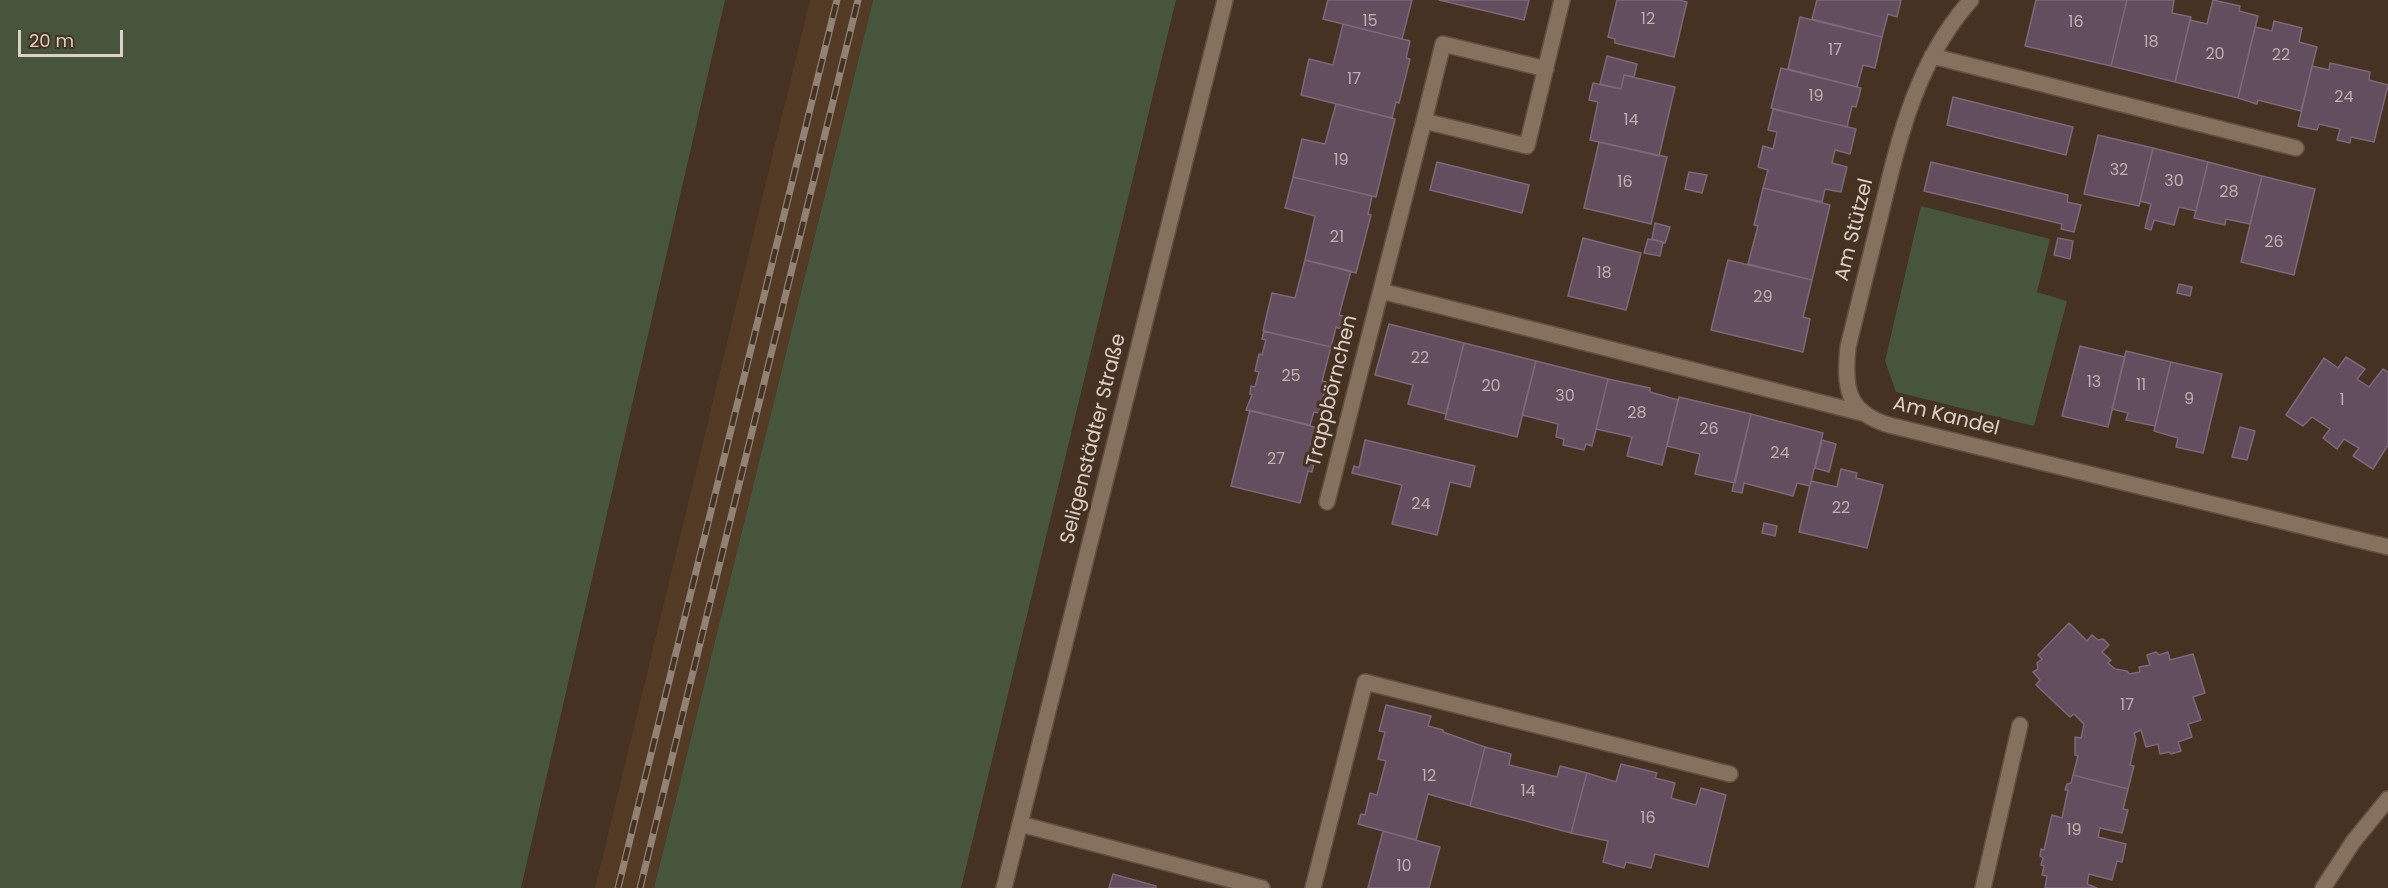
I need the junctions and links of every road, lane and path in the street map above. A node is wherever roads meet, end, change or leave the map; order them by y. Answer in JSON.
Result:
{"nodes":[{"id":1,"x":1225,"y":0,"type":"edge"},
{"id":2,"x":1562,"y":0,"type":"edge"},
{"id":3,"x":1971,"y":0,"type":"edge"},
{"id":4,"x":1932,"y":56,"type":"junction"},
{"id":5,"x":1546,"y":69,"type":"junction"},
{"id":6,"x":1424,"y":121,"type":"junction"},
{"id":7,"x":2296,"y":148,"type":"dead end"},
{"id":8,"x":1380,"y":291,"type":"junction"},
{"id":9,"x":1866,"y":414,"type":"junction"},
{"id":10,"x":1327,"y":502,"type":"dead end"},
{"id":11,"x":2388,"y":547,"type":"edge"},
{"id":12,"x":2020,"y":725,"type":"dead end"},
{"id":13,"x":1730,"y":774,"type":"dead end"},
{"id":14,"x":2388,"y":799,"type":"edge"},
{"id":15,"x":1020,"y":824,"type":"junction"},
{"id":16,"x":1004,"y":888,"type":"edge"},
{"id":17,"x":1262,"y":888,"type":"edge"},
{"id":18,"x":1313,"y":888,"type":"edge"},
{"id":19,"x":1983,"y":888,"type":"edge"},
{"id":20,"x":2323,"y":888,"type":"edge"}],
"edges":[{"from":1,"to":15,"type":"street","name":"Seligenstädter Straße"},
{"from":2,"to":5,"type":"street"},
{"from":3,"to":4,"type":"street","name":"Am Stützel"},
{"from":4,"to":7,"type":"street"},
{"from":4,"to":9,"type":"street","name":"Am Stützel"},
{"from":5,"to":6,"type":"street"},
{"from":5,"to":6,"type":"street","name":"Trappbörnchen"},
{"from":6,"to":8,"type":"street","name":"Trappbörnchen"},
{"from":8,"to":9,"type":"street","name":"Am Kandel"},
{"from":8,"to":10,"type":"street","name":"Trappbörnchen"},
{"from":9,"to":11,"type":"street","name":"Am Kandel"},
{"from":12,"to":19,"type":"street"},
{"from":13,"to":18,"type":"street"},
{"from":14,"to":20,"type":"street"},
{"from":15,"to":16,"type":"street","name":"Seligenstädter Straße"},
{"from":15,"to":17,"type":"street"}]}
